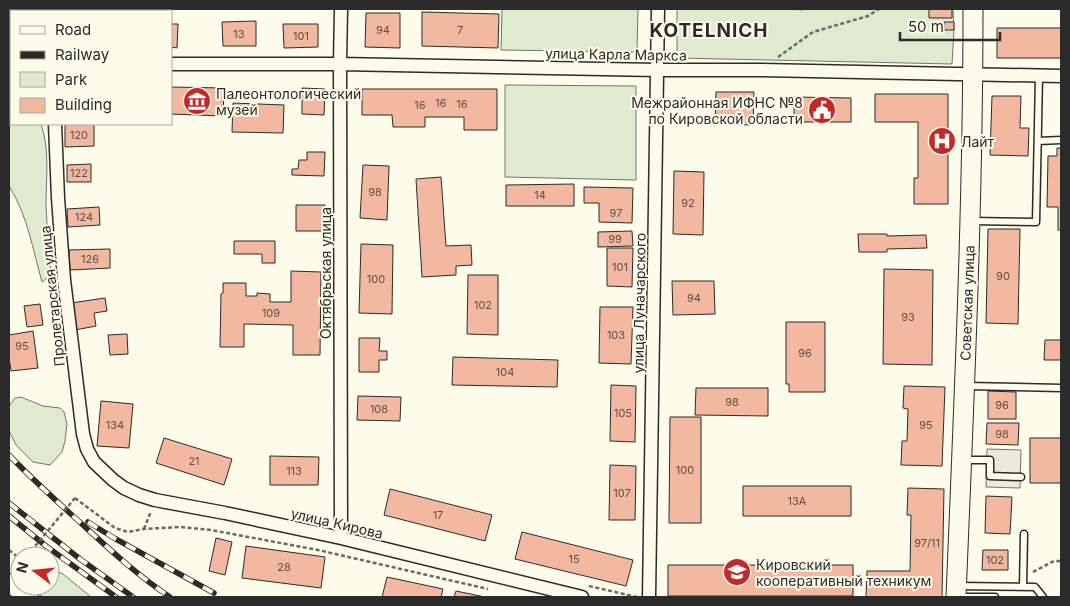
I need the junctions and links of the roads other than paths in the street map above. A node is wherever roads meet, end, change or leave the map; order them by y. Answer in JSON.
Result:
{"nodes":[{"id":1,"x":341,"y":9,"type":"edge"},
{"id":2,"x":658,"y":9,"type":"edge"},
{"id":3,"x":973,"y":9,"type":"edge"},
{"id":4,"x":172,"y":64,"type":"edge"},
{"id":5,"x":340,"y":64,"type":"junction"},
{"id":6,"x":657,"y":70,"type":"junction"},
{"id":7,"x":973,"y":75,"type":"junction"},
{"id":8,"x":1039,"y":76,"type":"junction"},
{"id":9,"x":1061,"y":76,"type":"edge"},
{"id":10,"x":55,"y":125,"type":"edge"},
{"id":11,"x":1061,"y":140,"type":"edge"},
{"id":12,"x":1038,"y":141,"type":"junction"},
{"id":13,"x":970,"y":221,"type":"junction"},
{"id":14,"x":965,"y":386,"type":"junction"},
{"id":15,"x":1061,"y":388,"type":"edge"},
{"id":16,"x":962,"y":460,"type":"junction"},
{"id":17,"x":94,"y":462,"type":"joint"},
{"id":18,"x":1020,"y":477,"type":"dead end"},
{"id":19,"x":1024,"y":534,"type":"dead end"},
{"id":20,"x":341,"y":538,"type":"junction"},
{"id":21,"x":9,"y":583,"type":"edge"},
{"id":22,"x":1023,"y":587,"type":"junction"},
{"id":23,"x":957,"y":593,"type":"edge"},
{"id":24,"x":29,"y":597,"type":"edge"},
{"id":25,"x":582,"y":597,"type":"edge"},
{"id":26,"x":649,"y":597,"type":"edge"},
{"id":27,"x":995,"y":597,"type":"edge"},
{"id":28,"x":1043,"y":597,"type":"edge"}],
"edges":[{"from":1,"to":5,"type":"street","name":"Октябрьская улица"},
{"from":2,"to":6,"type":"street","name":"улица Луначарского"},
{"from":3,"to":7,"type":"main road","name":"Советская улица"},
{"from":4,"to":5,"type":"street","name":"улица Карла Маркса"},
{"from":5,"to":6,"type":"street","name":"улица Карла Маркса"},
{"from":5,"to":20,"type":"street","name":"Октябрьская улица"},
{"from":6,"to":7,"type":"street","name":"улица Карла Маркса"},
{"from":6,"to":26,"type":"street","name":"улица Луначарского"},
{"from":7,"to":8,"type":"street","name":"улица Карла Маркса"},
{"from":7,"to":13,"type":"main road","name":"Советская улица"},
{"from":8,"to":9,"type":"street","name":"улица Карла Маркса"},
{"from":8,"to":12,"type":"lane"},
{"from":10,"to":17,"type":"street","name":"Пролетарская улица"},
{"from":11,"to":12,"type":"lane"},
{"from":12,"to":13,"type":"lane"},
{"from":13,"to":14,"type":"main road","name":"Советская улица"},
{"from":14,"to":15,"type":"lane"},
{"from":14,"to":16,"type":"main road","name":"Советская улица"},
{"from":16,"to":18,"type":"lane"},
{"from":16,"to":23,"type":"main road","name":"Советская улица"},
{"from":17,"to":20,"type":"street","name":"улица Кирова"},
{"from":19,"to":22,"type":"lane"},
{"from":20,"to":25,"type":"street","name":"улица Кирова"},
{"from":21,"to":24,"type":"street"},
{"from":22,"to":23,"type":"lane"},
{"from":22,"to":28,"type":"lane"},
{"from":23,"to":27,"type":"lane"}]}
